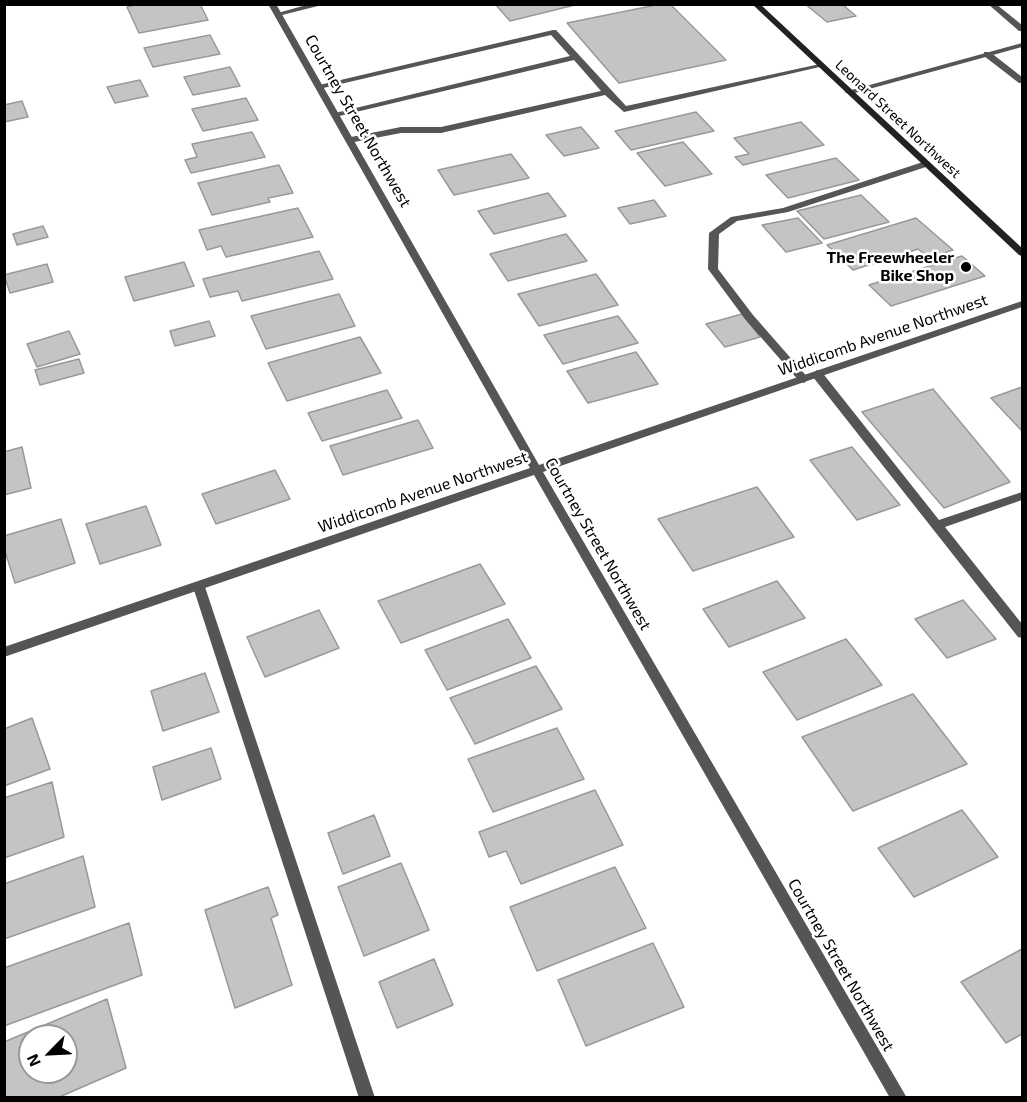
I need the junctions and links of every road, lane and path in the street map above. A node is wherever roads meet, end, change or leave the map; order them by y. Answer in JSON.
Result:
{"nodes":[{"id":1,"x":323,"y":4,"type":"edge"},
{"id":2,"x":755,"y":4,"type":"edge"},
{"id":3,"x":991,"y":4,"type":"edge"},
{"id":4,"x":275,"y":9,"type":"edge"},
{"id":5,"x":1023,"y":29,"type":"edge"},
{"id":6,"x":1023,"y":45,"type":"edge"},
{"id":7,"x":987,"y":54,"type":"junction"},
{"id":8,"x":575,"y":57,"type":"junction"},
{"id":9,"x":820,"y":66,"type":"junction"},
{"id":10,"x":1023,"y":81,"type":"edge"},
{"id":11,"x":319,"y":86,"type":"junction"},
{"id":12,"x":607,"y":92,"type":"junction"},
{"id":13,"x":848,"y":92,"type":"junction"},
{"id":14,"x":335,"y":114,"type":"junction"},
{"id":15,"x":349,"y":140,"type":"junction"},
{"id":16,"x":926,"y":164,"type":"junction"},
{"id":17,"x":1023,"y":253,"type":"edge"},
{"id":18,"x":1023,"y":304,"type":"edge"},
{"id":19,"x":818,"y":374,"type":"junction"},
{"id":20,"x":804,"y":379,"type":"junction"},
{"id":21,"x":537,"y":471,"type":"junction"},
{"id":22,"x":1023,"y":496,"type":"edge"},
{"id":23,"x":937,"y":525,"type":"junction"},
{"id":24,"x":199,"y":587,"type":"junction"},
{"id":25,"x":1023,"y":633,"type":"edge"},
{"id":26,"x":4,"y":652,"type":"edge"},
{"id":27,"x":367,"y":1098,"type":"edge"},
{"id":28,"x":899,"y":1098,"type":"edge"}],
"edges":[{"from":1,"to":4,"type":"street"},
{"from":2,"to":9,"type":"main road","name":"Leonard Street Northwest"},
{"from":3,"to":5,"type":"street"},
{"from":4,"to":11,"type":"street","name":"Courtney Street Northwest"},
{"from":6,"to":7,"type":"street"},
{"from":7,"to":10,"type":"street"},
{"from":7,"to":13,"type":"street"},
{"from":8,"to":11,"type":"street"},
{"from":8,"to":12,"type":"street"},
{"from":8,"to":14,"type":"street"},
{"from":9,"to":12,"type":"street"},
{"from":9,"to":13,"type":"main road","name":"Leonard Street Northwest"},
{"from":11,"to":14,"type":"street","name":"Courtney Street Northwest"},
{"from":12,"to":15,"type":"street"},
{"from":13,"to":16,"type":"main road","name":"Leonard Street Northwest"},
{"from":14,"to":15,"type":"street","name":"Courtney Street Northwest"},
{"from":15,"to":21,"type":"street","name":"Courtney Street Northwest"},
{"from":16,"to":17,"type":"main road","name":"Leonard Street Northwest"},
{"from":16,"to":20,"type":"street"},
{"from":18,"to":19,"type":"street","name":"Widdicomb Avenue Northwest"},
{"from":19,"to":20,"type":"street","name":"Widdicomb Avenue Northwest"},
{"from":19,"to":23,"type":"street"},
{"from":20,"to":21,"type":"street","name":"Widdicomb Avenue Northwest"},
{"from":21,"to":24,"type":"street","name":"Widdicomb Avenue Northwest"},
{"from":21,"to":28,"type":"street","name":"Courtney Street Northwest"},
{"from":22,"to":23,"type":"street"},
{"from":23,"to":25,"type":"street"},
{"from":24,"to":26,"type":"street","name":"Widdicomb Avenue Northwest"},
{"from":24,"to":27,"type":"street"}]}
